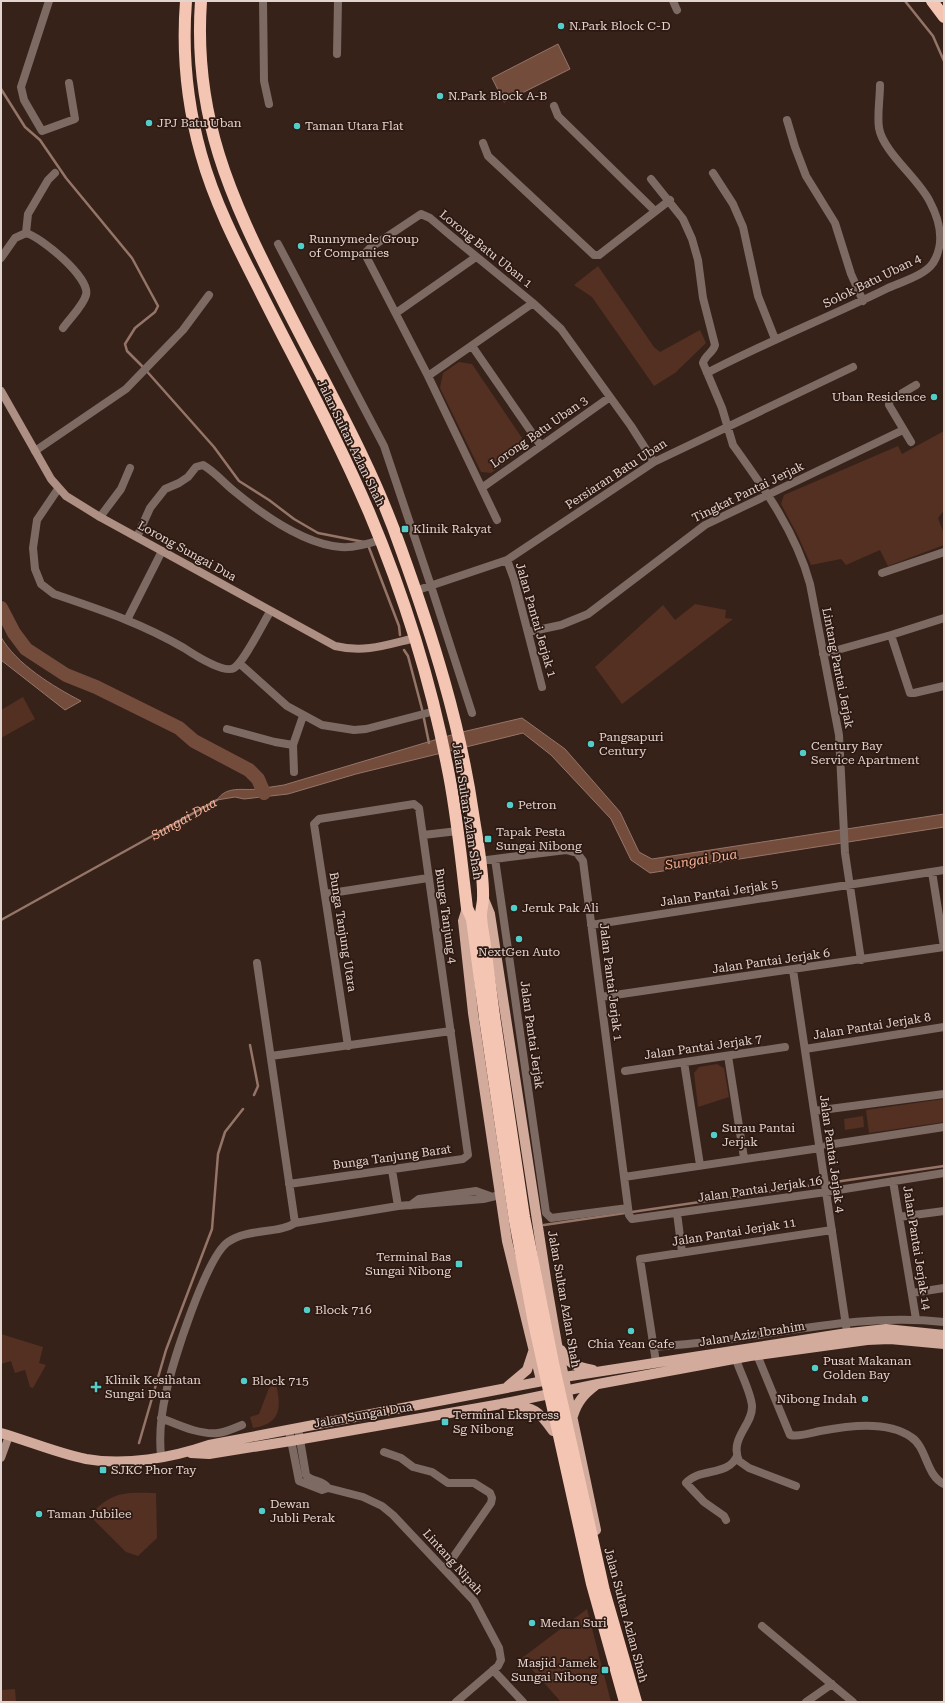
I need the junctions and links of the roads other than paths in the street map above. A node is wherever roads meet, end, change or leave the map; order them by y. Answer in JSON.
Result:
{"nodes":[{"id":1,"x":49,"y":1,"type":"edge"},
{"id":2,"x":186,"y":1,"type":"edge"},
{"id":3,"x":201,"y":1,"type":"edge"},
{"id":4,"x":263,"y":1,"type":"edge"},
{"id":5,"x":338,"y":1,"type":"edge"},
{"id":6,"x":673,"y":1,"type":"edge"},
{"id":7,"x":932,"y":1,"type":"edge"},
{"id":8,"x":677,"y":10,"type":"dead end"},
{"id":9,"x":944,"y":17,"type":"edge"},
{"id":10,"x":337,"y":54,"type":"dead end"},
{"id":11,"x":69,"y":83,"type":"dead end"},
{"id":12,"x":880,"y":86,"type":"dead end"},
{"id":13,"x":269,"y":104,"type":"dead end"},
{"id":14,"x":554,"y":106,"type":"dead end"},
{"id":15,"x":787,"y":120,"type":"dead end"},
{"id":16,"x":483,"y":143,"type":"dead end"},
{"id":17,"x":55,"y":173,"type":"dead end"},
{"id":18,"x":713,"y":173,"type":"dead end"},
{"id":19,"x":651,"y":179,"type":"dead end"},
{"id":20,"x":670,"y":200,"type":"junction"},
{"id":21,"x":655,"y":211,"type":"junction"},
{"id":22,"x":26,"y":233,"type":"junction"},
{"id":23,"x":278,"y":244,"type":"dead end"},
{"id":24,"x":476,"y":257,"type":"junction"},
{"id":25,"x":1,"y":258,"type":"edge"},
{"id":26,"x":209,"y":295,"type":"dead end"},
{"id":27,"x":863,"y":301,"type":"junction"},
{"id":28,"x":533,"y":304,"type":"junction"},
{"id":29,"x":396,"y":313,"type":"junction"},
{"id":30,"x":63,"y":328,"type":"dead end"},
{"id":31,"x":775,"y":339,"type":"junction"},
{"id":32,"x":472,"y":346,"type":"junction"},
{"id":33,"x":853,"y":367,"type":"dead end"},
{"id":34,"x":707,"y":373,"type":"junction"},
{"id":35,"x":428,"y":376,"type":"junction"},
{"id":36,"x":916,"y":385,"type":"dead end"},
{"id":37,"x":1,"y":391,"type":"edge"},
{"id":38,"x":610,"y":397,"type":"junction"},
{"id":39,"x":728,"y":426,"type":"junction"},
{"id":40,"x":903,"y":430,"type":"junction"},
{"id":41,"x":911,"y":442,"type":"dead end"},
{"id":42,"x":540,"y":446,"type":"junction"},
{"id":43,"x":35,"y":450,"type":"junction"},
{"id":44,"x":654,"y":462,"type":"junction"},
{"id":45,"x":130,"y":468,"type":"dead end"},
{"id":46,"x":483,"y":487,"type":"junction"},
{"id":47,"x":58,"y":489,"type":"junction"},
{"id":48,"x":769,"y":495,"type":"junction"},
{"id":49,"x":100,"y":517,"type":"junction"},
{"id":50,"x":497,"y":520,"type":"dead end"},
{"id":51,"x":137,"y":537,"type":"junction"},
{"id":52,"x":375,"y":542,"type":"junction"},
{"id":53,"x":162,"y":551,"type":"junction"},
{"id":54,"x":944,"y":552,"type":"edge"},
{"id":55,"x":507,"y":560,"type":"junction"},
{"id":56,"x":882,"y":573,"type":"dead end"},
{"id":57,"x":431,"y":586,"type":"junction"},
{"id":58,"x":415,"y":591,"type":"junction"},
{"id":59,"x":270,"y":612,"type":"junction"},
{"id":60,"x":944,"y":618,"type":"edge"},
{"id":61,"x":127,"y":620,"type":"junction"},
{"id":62,"x":528,"y":632,"type":"junction"},
{"id":63,"x":891,"y":636,"type":"junction"},
{"id":64,"x":415,"y":638,"type":"junction"},
{"id":65,"x":823,"y":654,"type":"junction"},
{"id":66,"x":238,"y":663,"type":"junction"},
{"id":67,"x":944,"y":686,"type":"edge"},
{"id":68,"x":542,"y":687,"type":"dead end"},
{"id":69,"x":472,"y":713,"type":"dead end"},
{"id":70,"x":427,"y":714,"type":"junction"},
{"id":71,"x":303,"y":716,"type":"junction"},
{"id":72,"x":228,"y":728,"type":"dead end"},
{"id":73,"x":293,"y":745,"type":"junction"},
{"id":74,"x":294,"y":772,"type":"dead end"},
{"id":75,"x":314,"y":822,"type":"joint"},
{"id":76,"x":458,"y":831,"type":"junction"},
{"id":77,"x":423,"y":835,"type":"junction"},
{"id":78,"x":495,"y":859,"type":"junction"},
{"id":79,"x":479,"y":861,"type":"junction"},
{"id":80,"x":944,"y":870,"type":"edge"},
{"id":81,"x":932,"y":872,"type":"junction"},
{"id":82,"x":428,"y":878,"type":"junction"},
{"id":83,"x":850,"y":884,"type":"junction"},
{"id":84,"x":325,"y":894,"type":"junction"},
{"id":85,"x":483,"y":897,"type":"junction"},
{"id":86,"x":467,"y":908,"type":"junction"},
{"id":87,"x":591,"y":925,"type":"junction"},
{"id":88,"x":944,"y":947,"type":"edge"},
{"id":89,"x":861,"y":960,"type":"junction"},
{"id":90,"x":257,"y":963,"type":"dead end"},
{"id":91,"x":793,"y":970,"type":"junction"},
{"id":92,"x":601,"y":997,"type":"junction"},
{"id":93,"x":489,"y":1017,"type":"junction"},
{"id":94,"x":944,"y":1027,"type":"edge"},
{"id":95,"x":451,"y":1031,"type":"junction"},
{"id":96,"x":348,"y":1046,"type":"junction"},
{"id":97,"x":785,"y":1047,"type":"dead end"},
{"id":98,"x":805,"y":1049,"type":"junction"},
{"id":99,"x":271,"y":1056,"type":"junction"},
{"id":100,"x":728,"y":1056,"type":"junction"},
{"id":101,"x":684,"y":1062,"type":"junction"},
{"id":102,"x":625,"y":1071,"type":"dead end"},
{"id":103,"x":944,"y":1094,"type":"edge"},
{"id":104,"x":814,"y":1111,"type":"junction"},
{"id":105,"x":944,"y":1128,"type":"edge"},
{"id":106,"x":823,"y":1146,"type":"junction"},
{"id":107,"x":744,"y":1158,"type":"junction"},
{"id":108,"x":700,"y":1165,"type":"junction"},
{"id":109,"x":392,"y":1170,"type":"junction"},
{"id":110,"x":944,"y":1173,"type":"edge"},
{"id":111,"x":624,"y":1177,"type":"junction"},
{"id":112,"x":893,"y":1181,"type":"junction"},
{"id":113,"x":289,"y":1184,"type":"junction"},
{"id":114,"x":825,"y":1188,"type":"junction"},
{"id":115,"x":500,"y":1195,"type":"junction"},
{"id":116,"x":398,"y":1206,"type":"junction"},
{"id":117,"x":944,"y":1211,"type":"edge"},
{"id":118,"x":629,"y":1212,"type":"junction"},
{"id":119,"x":546,"y":1213,"type":"joint"},
{"id":120,"x":677,"y":1213,"type":"junction"},
{"id":121,"x":899,"y":1217,"type":"junction"},
{"id":122,"x":295,"y":1223,"type":"junction"},
{"id":123,"x":832,"y":1230,"type":"junction"},
{"id":124,"x":682,"y":1252,"type":"junction"},
{"id":125,"x":545,"y":1271,"type":"junction"},
{"id":126,"x":514,"y":1275,"type":"junction"},
{"id":127,"x":944,"y":1288,"type":"edge"},
{"id":128,"x":912,"y":1293,"type":"junction"},
{"id":129,"x":916,"y":1319,"type":"junction"},
{"id":130,"x":845,"y":1322,"type":"junction"},
{"id":131,"x":944,"y":1322,"type":"edge"},
{"id":132,"x":944,"y":1335,"type":"edge"},
{"id":133,"x":848,"y":1338,"type":"junction"},
{"id":134,"x":557,"y":1344,"type":"junction"},
{"id":135,"x":944,"y":1344,"type":"edge"},
{"id":136,"x":654,"y":1347,"type":"junction"},
{"id":137,"x":534,"y":1349,"type":"junction"},
{"id":138,"x":756,"y":1351,"type":"junction"},
{"id":139,"x":735,"y":1355,"type":"junction"},
{"id":140,"x":656,"y":1362,"type":"junction"},
{"id":141,"x":600,"y":1371,"type":"junction"},
{"id":142,"x":564,"y":1377,"type":"junction"},
{"id":143,"x":541,"y":1382,"type":"junction"},
{"id":144,"x":598,"y":1384,"type":"junction"},
{"id":145,"x":505,"y":1389,"type":"junction"},
{"id":146,"x":567,"y":1390,"type":"junction"},
{"id":147,"x":545,"y":1395,"type":"junction"},
{"id":148,"x":501,"y":1404,"type":"junction"},
{"id":149,"x":161,"y":1418,"type":"junction"},
{"id":150,"x":572,"y":1419,"type":"junction"},
{"id":151,"x":242,"y":1425,"type":"dead end"},
{"id":152,"x":294,"y":1429,"type":"junction"},
{"id":153,"x":553,"y":1431,"type":"junction"},
{"id":154,"x":5,"y":1434,"type":"edge"},
{"id":155,"x":295,"y":1440,"type":"junction"},
{"id":156,"x":384,"y":1452,"type":"dead end"},
{"id":157,"x":185,"y":1453,"type":"junction"},
{"id":158,"x":161,"y":1456,"type":"junction"},
{"id":159,"x":737,"y":1456,"type":"junction"},
{"id":160,"x":1,"y":1458,"type":"edge"},
{"id":161,"x":944,"y":1484,"type":"edge"},
{"id":162,"x":796,"y":1486,"type":"dead end"},
{"id":163,"x":726,"y":1520,"type":"dead end"},
{"id":164,"x":445,"y":1569,"type":"junction"},
{"id":165,"x":762,"y":1626,"type":"dead end"},
{"id":166,"x":493,"y":1670,"type":"junction"},
{"id":167,"x":832,"y":1684,"type":"junction"},
{"id":168,"x":456,"y":1702,"type":"edge"},
{"id":169,"x":523,"y":1702,"type":"edge"},
{"id":170,"x":624,"y":1702,"type":"edge"},
{"id":171,"x":636,"y":1702,"type":"edge"},
{"id":172,"x":640,"y":1702,"type":"edge"},
{"id":173,"x":806,"y":1702,"type":"edge"},
{"id":174,"x":853,"y":1702,"type":"edge"}],
"edges":[{"from":1,"to":11,"type":"street"},
{"from":2,"to":52,"type":"highway","name":"Jalan Sultan Azlan Shah"},
{"from":3,"to":58,"type":"highway","name":"Jalan Sultan Azlan Shah"},
{"from":4,"to":13,"type":"street"},
{"from":5,"to":10,"type":"street"},
{"from":6,"to":8,"type":"street"},
{"from":7,"to":9,"type":"highway"},
{"from":12,"to":27,"type":"street","name":"Solok Batu Uban 4"},
{"from":14,"to":21,"type":"street"},
{"from":15,"to":27,"type":"street"},
{"from":16,"to":21,"type":"street"},
{"from":17,"to":22,"type":"street"},
{"from":18,"to":31,"type":"street"},
{"from":19,"to":20,"type":"street"},
{"from":20,"to":21,"type":"street"},
{"from":20,"to":34,"type":"street"},
{"from":22,"to":25,"type":"street"},
{"from":22,"to":30,"type":"street"},
{"from":23,"to":57,"type":"street"},
{"from":24,"to":28,"type":"street","name":"Lorong Batu Uban 1"},
{"from":24,"to":29,"type":"street"},
{"from":24,"to":29,"type":"street","name":"Lorong Batu Uban 1"},
{"from":26,"to":43,"type":"street"},
{"from":27,"to":31,"type":"street","name":"Solok Batu Uban 4"},
{"from":28,"to":32,"type":"street"},
{"from":28,"to":38,"type":"street","name":"Lorong Batu Uban 1"},
{"from":29,"to":35,"type":"street","name":"Lorong Batu Uban 1"},
{"from":31,"to":34,"type":"street","name":"Solok Batu Uban 4"},
{"from":32,"to":35,"type":"street"},
{"from":32,"to":42,"type":"street"},
{"from":33,"to":39,"type":"street","name":"Persiaran Batu Uban"},
{"from":34,"to":39,"type":"street","name":"Lintang Pantai Jerjak"},
{"from":35,"to":46,"type":"street","name":"Lorong Batu Uban 1"},
{"from":36,"to":40,"type":"street"},
{"from":37,"to":43,"type":"street","name":"Lorong Sungai Dua"},
{"from":38,"to":42,"type":"street","name":"Lorong Batu Uban 3"},
{"from":38,"to":44,"type":"street","name":"Lorong Batu Uban 1"},
{"from":39,"to":44,"type":"street","name":"Persiaran Batu Uban"},
{"from":39,"to":48,"type":"street","name":"Lintang Pantai Jerjak"},
{"from":40,"to":41,"type":"street"},
{"from":40,"to":48,"type":"street","name":"Tingkat Pantai Jerjak"},
{"from":42,"to":46,"type":"street","name":"Lorong Batu Uban 3"},
{"from":43,"to":47,"type":"street","name":"Lorong Sungai Dua"},
{"from":44,"to":55,"type":"street","name":"Persiaran Batu Uban"},
{"from":45,"to":49,"type":"street"},
{"from":46,"to":50,"type":"street","name":"Lorong Batu Uban 1"},
{"from":47,"to":49,"type":"street","name":"Lorong Sungai Dua"},
{"from":47,"to":61,"type":"street"},
{"from":48,"to":62,"type":"street","name":"Tingkat Pantai Jerjak"},
{"from":48,"to":65,"type":"street","name":"Lintang Pantai Jerjak"},
{"from":49,"to":51,"type":"street","name":"Lorong Sungai Dua"},
{"from":51,"to":52,"type":"street"},
{"from":51,"to":53,"type":"street","name":"Lorong Sungai Dua"},
{"from":52,"to":64,"type":"highway","name":"Jalan Sultan Azlan Shah"},
{"from":53,"to":59,"type":"street","name":"Lorong Sungai Dua"},
{"from":53,"to":61,"type":"street"},
{"from":54,"to":56,"type":"street"},
{"from":55,"to":57,"type":"street","name":"Persiaran Batu Uban"},
{"from":55,"to":62,"type":"street","name":"Jalan Pantai Jerjak 1"},
{"from":57,"to":58,"type":"street","name":"Persiaran Batu Uban"},
{"from":57,"to":69,"type":"street"},
{"from":58,"to":79,"type":"highway","name":"Jalan Sultan Azlan Shah"},
{"from":59,"to":64,"type":"street","name":"Lorong Sungai Dua"},
{"from":59,"to":66,"type":"street"},
{"from":60,"to":63,"type":"street"},
{"from":61,"to":66,"type":"street"},
{"from":62,"to":68,"type":"street","name":"Jalan Pantai Jerjak 1"},
{"from":63,"to":65,"type":"street"},
{"from":63,"to":67,"type":"street"},
{"from":64,"to":70,"type":"highway","name":"Jalan Sultan Azlan Shah"},
{"from":65,"to":83,"type":"street","name":"Lintang Pantai Jerjak"},
{"from":66,"to":71,"type":"street"},
{"from":70,"to":71,"type":"street"},
{"from":70,"to":76,"type":"highway","name":"Jalan Sultan Azlan Shah"},
{"from":71,"to":73,"type":"street"},
{"from":72,"to":73,"type":"street"},
{"from":73,"to":74,"type":"street"},
{"from":75,"to":77,"type":"street","name":"Bunga Tanjung 4"},
{"from":75,"to":84,"type":"street","name":"Bunga Tanjung Utara"},
{"from":76,"to":77,"type":"street"},
{"from":76,"to":86,"type":"highway","name":"Jalan Sultan Azlan Shah"},
{"from":77,"to":82,"type":"street","name":"Bunga Tanjung 4"},
{"from":78,"to":79,"type":"street","name":"Jalan Pantai Jerjak 1"},
{"from":78,"to":87,"type":"street","name":"Jalan Pantai Jerjak 1"},
{"from":78,"to":119,"type":"street","name":"Jalan Pantai Jerjak"},
{"from":79,"to":85,"type":"highway","name":"Jalan Sultan Azlan Shah"},
{"from":80,"to":81,"type":"street","name":"Jalan Pantai Jerjak 5"},
{"from":81,"to":83,"type":"street","name":"Jalan Pantai Jerjak 5"},
{"from":81,"to":88,"type":"street"},
{"from":82,"to":84,"type":"street"},
{"from":82,"to":95,"type":"street","name":"Bunga Tanjung 4"},
{"from":83,"to":87,"type":"street","name":"Jalan Pantai Jerjak 5"},
{"from":83,"to":89,"type":"street","name":"Lintang Pantai Jerjak"},
{"from":84,"to":96,"type":"street","name":"Bunga Tanjung Utara"},
{"from":85,"to":93,"type":"highway","name":"Jalan Sultan Azlan Shah"},
{"from":85,"to":125,"type":"main road","name":"Jalan Sultan Azlan Shah"},
{"from":86,"to":93,"type":"highway","name":"Jalan Sultan Azlan Shah"},
{"from":86,"to":115,"type":"main road","name":"Jalan Sultan Azlan Shah"},
{"from":87,"to":92,"type":"street","name":"Jalan Pantai Jerjak 1"},
{"from":88,"to":89,"type":"street","name":"Jalan Pantai Jerjak 6"},
{"from":89,"to":91,"type":"street","name":"Jalan Pantai Jerjak 6"},
{"from":90,"to":99,"type":"street"},
{"from":91,"to":92,"type":"street","name":"Jalan Pantai Jerjak 6"},
{"from":91,"to":98,"type":"street","name":"Jalan Pantai Jerjak 4"},
{"from":92,"to":111,"type":"street","name":"Jalan Pantai Jerjak 1"},
{"from":93,"to":170,"type":"highway","name":"Jalan Sultan Azlan Shah","bridge":true},
{"from":93,"to":171,"type":"highway","name":"Jalan Sultan Azlan Shah","bridge":true},
{"from":94,"to":98,"type":"street","name":"Jalan Pantai Jerjak 8"},
{"from":95,"to":96,"type":"street"},
{"from":95,"to":109,"type":"street","name":"Bunga Tanjung Barat"},
{"from":96,"to":99,"type":"street"},
{"from":97,"to":100,"type":"street","name":"Jalan Pantai Jerjak 7"},
{"from":98,"to":104,"type":"street","name":"Jalan Pantai Jerjak 4"},
{"from":99,"to":113,"type":"street"},
{"from":100,"to":101,"type":"street","name":"Jalan Pantai Jerjak 7"},
{"from":100,"to":107,"type":"street"},
{"from":101,"to":102,"type":"street","name":"Jalan Pantai Jerjak 7"},
{"from":101,"to":108,"type":"street"},
{"from":103,"to":104,"type":"street"},
{"from":104,"to":106,"type":"street","name":"Jalan Pantai Jerjak 4"},
{"from":105,"to":106,"type":"street"},
{"from":106,"to":107,"type":"street"},
{"from":106,"to":114,"type":"street","name":"Jalan Pantai Jerjak 4"},
{"from":107,"to":108,"type":"street"},
{"from":108,"to":111,"type":"street"},
{"from":109,"to":113,"type":"street","name":"Bunga Tanjung Barat"},
{"from":109,"to":116,"type":"street"},
{"from":110,"to":112,"type":"street","name":"Jalan Pantai Jerjak 16"},
{"from":111,"to":118,"type":"street","name":"Jalan Pantai Jerjak 1"},
{"from":112,"to":114,"type":"street","name":"Jalan Pantai Jerjak 16"},
{"from":112,"to":121,"type":"street","name":"Jalan Pantai Jerjak 14"},
{"from":113,"to":122,"type":"street"},
{"from":114,"to":120,"type":"street","name":"Jalan Pantai Jerjak 16"},
{"from":114,"to":123,"type":"street","name":"Jalan Pantai Jerjak 4"},
{"from":115,"to":116,"type":"street"},
{"from":115,"to":126,"type":"main road","name":"Jalan Sultan Azlan Shah"},
{"from":116,"to":122,"type":"street"},
{"from":117,"to":121,"type":"street"},
{"from":118,"to":119,"type":"street","name":"Jalan Pantai Jerjak 16"},
{"from":118,"to":120,"type":"street","name":"Jalan Pantai Jerjak 16"},
{"from":120,"to":124,"type":"street"},
{"from":121,"to":128,"type":"street","name":"Jalan Pantai Jerjak 14"},
{"from":122,"to":149,"type":"street"},
{"from":123,"to":124,"type":"street","name":"Jalan Pantai Jerjak 11"},
{"from":123,"to":130,"type":"street","name":"Jalan Pantai Jerjak 4"},
{"from":124,"to":136,"type":"street","name":"Jalan Pantai Jerjak 11"},
{"from":125,"to":126,"type":"main road"},
{"from":125,"to":134,"type":"main road","name":"Jalan Sultan Azlan Shah"},
{"from":126,"to":137,"type":"main road","name":"Jalan Sultan Azlan Shah"},
{"from":127,"to":128,"type":"street"},
{"from":128,"to":129,"type":"street","name":"Jalan Pantai Jerjak 14"},
{"from":129,"to":130,"type":"street"},
{"from":129,"to":131,"type":"street"},
{"from":130,"to":133,"type":"street","name":"Jalan Pantai Jerjak 4"},
{"from":130,"to":136,"type":"street"},
{"from":132,"to":133,"type":"main road","name":"Jalan Aziz Ibrahim"},
{"from":133,"to":135,"type":"main road","name":"Jalan Aziz Ibrahim"},
{"from":133,"to":138,"type":"main road","name":"Jalan Aziz Ibrahim"},
{"from":134,"to":141,"type":"main road"},
{"from":134,"to":142,"type":"main road","name":"Jalan Sultan Azlan Shah"},
{"from":136,"to":140,"type":"street"},
{"from":137,"to":143,"type":"main road","name":"Jalan Sultan Azlan Shah"},
{"from":137,"to":145,"type":"main road"},
{"from":138,"to":139,"type":"main road","name":"Jalan Aziz Ibrahim"},
{"from":138,"to":161,"type":"street"},
{"from":139,"to":140,"type":"main road","name":"Jalan Aziz Ibrahim"},
{"from":139,"to":144,"type":"main road","name":"Jalan Aziz Ibrahim"},
{"from":139,"to":159,"type":"street"},
{"from":140,"to":141,"type":"main road","name":"Jalan Aziz Ibrahim"},
{"from":141,"to":142,"type":"main road","name":"Jalan Aziz Ibrahim"},
{"from":142,"to":143,"type":"main road","name":"Jalan Aziz Ibrahim"},
{"from":142,"to":146,"type":"main road","name":"Jalan Sultan Azlan Shah"},
{"from":143,"to":145,"type":"main road","name":"Jalan Sungai Dua"},
{"from":143,"to":147,"type":"main road","name":"Jalan Sultan Azlan Shah"},
{"from":144,"to":146,"type":"main road","name":"Jalan Aziz Ibrahim"},
{"from":144,"to":150,"type":"main road"},
{"from":145,"to":152,"type":"main road","name":"Jalan Sungai Dua"},
{"from":146,"to":147,"type":"main road","name":"Jalan Aziz Ibrahim"},
{"from":146,"to":150,"type":"main road","name":"Jalan Sultan Azlan Shah"},
{"from":147,"to":148,"type":"main road","name":"Jalan Sungai Dua"},
{"from":147,"to":153,"type":"main road","name":"Jalan Sultan Azlan Shah"},
{"from":148,"to":153,"type":"main road"},
{"from":148,"to":155,"type":"main road","name":"Jalan Sungai Dua"},
{"from":149,"to":151,"type":"street"},
{"from":149,"to":158,"type":"street"},
{"from":150,"to":172,"type":"main road","name":"Jalan Sultan Azlan Shah"},
{"from":152,"to":155,"type":"street","name":"Lintang Nipah"},
{"from":152,"to":157,"type":"main road","name":"Jalan Sungai Dua"},
{"from":153,"to":170,"type":"main road","name":"Jalan Sultan Azlan Shah"},
{"from":154,"to":158,"type":"main road","name":"Jalan Sungai Dua"},
{"from":154,"to":160,"type":"street"},
{"from":155,"to":157,"type":"main road","name":"Jalan Sungai Dua"},
{"from":155,"to":164,"type":"street","name":"Lintang Nipah"},
{"from":156,"to":164,"type":"street"},
{"from":157,"to":158,"type":"main road","name":"Jalan Sungai Dua"},
{"from":159,"to":162,"type":"street"},
{"from":159,"to":163,"type":"street"},
{"from":164,"to":166,"type":"street","name":"Lintang Nipah"},
{"from":165,"to":167,"type":"street"},
{"from":166,"to":168,"type":"street","name":"Lintang Nipah"},
{"from":166,"to":169,"type":"street"},
{"from":167,"to":173,"type":"street"},
{"from":167,"to":174,"type":"street"}]}
